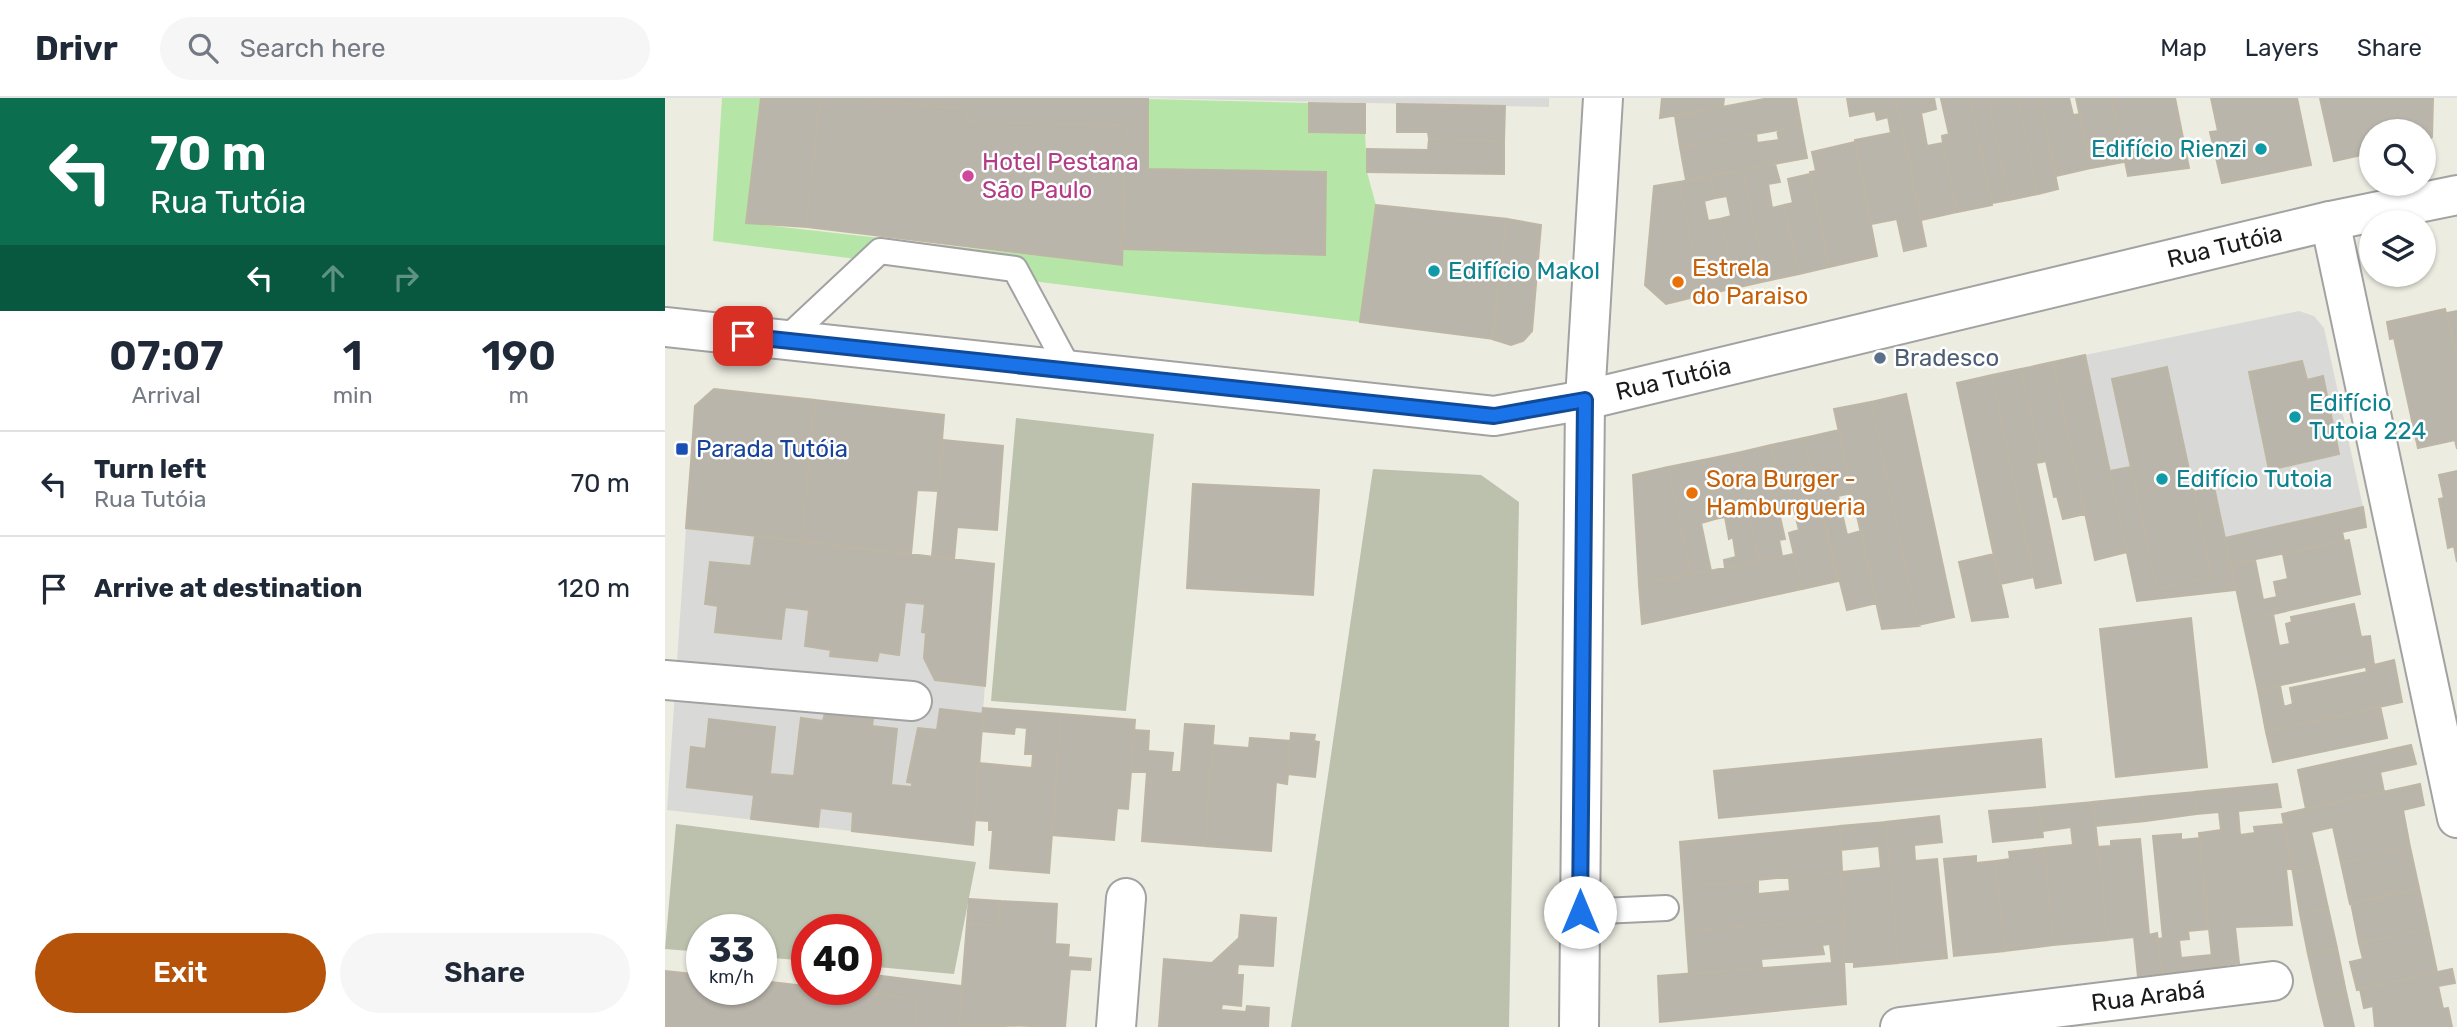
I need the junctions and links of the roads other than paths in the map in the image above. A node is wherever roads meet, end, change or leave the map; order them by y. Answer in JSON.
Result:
{"nodes":[{"id":1,"x":1603,"y":98,"type":"edge"},
{"id":2,"x":2457,"y":195,"type":"edge"},
{"id":3,"x":2330,"y":221,"type":"junction"},
{"id":4,"x":665,"y":327,"type":"edge"},
{"id":5,"x":785,"y":340,"type":"junction"},
{"id":6,"x":1070,"y":371,"type":"junction"},
{"id":7,"x":1585,"y":400,"type":"junction"},
{"id":8,"x":665,"y":680,"type":"edge"},
{"id":9,"x":912,"y":701,"type":"dead end"},
{"id":10,"x":2457,"y":818,"type":"edge"},
{"id":11,"x":1126,"y":898,"type":"dead end"},
{"id":12,"x":1666,"y":908,"type":"dead end"},
{"id":13,"x":1580,"y":912,"type":"junction"},
{"id":14,"x":2273,"y":981,"type":"dead end"},
{"id":15,"x":1116,"y":1027,"type":"edge"},
{"id":16,"x":1579,"y":1027,"type":"edge"},
{"id":17,"x":1900,"y":1027,"type":"edge"}],
"edges":[{"from":1,"to":7,"type":"street"},
{"from":2,"to":3,"type":"street","name":"Rua Tutóia"},
{"from":3,"to":7,"type":"street","name":"Rua Tutóia"},
{"from":3,"to":10,"type":"street"},
{"from":4,"to":5,"type":"street","name":"Rua Tutóia"},
{"from":5,"to":6,"type":"street","name":"Rua Tutóia"},
{"from":5,"to":6,"type":"lane"},
{"from":6,"to":7,"type":"street","name":"Rua Tutóia"},
{"from":7,"to":13,"type":"street"},
{"from":8,"to":9,"type":"street"},
{"from":11,"to":15,"type":"street"},
{"from":12,"to":13,"type":"lane"},
{"from":13,"to":16,"type":"street"},
{"from":14,"to":17,"type":"street","name":"Rua Arabá"}]}
